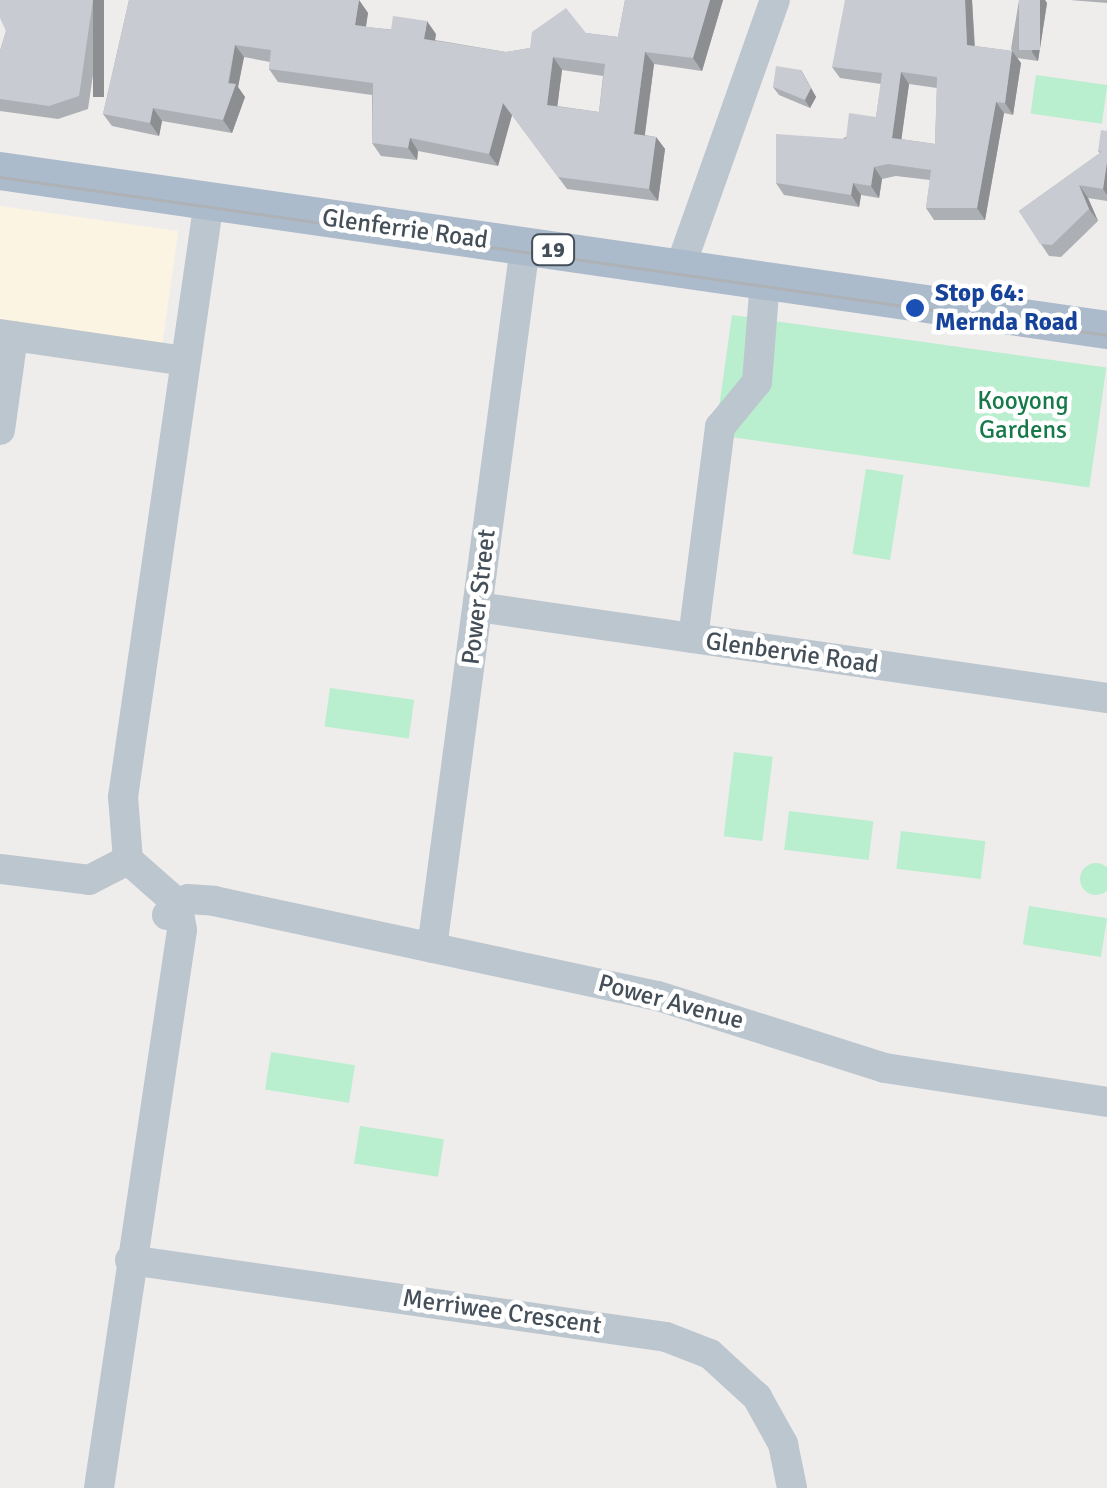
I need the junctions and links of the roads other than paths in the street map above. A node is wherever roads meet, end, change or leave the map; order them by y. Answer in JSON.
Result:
{"nodes":[{"id":1,"x":775,"y":0,"type":"edge"},
{"id":2,"x":0,"y":171,"type":"edge"},
{"id":3,"x":209,"y":201,"type":"junction"},
{"id":4,"x":525,"y":246,"type":"junction"},
{"id":5,"x":680,"y":268,"type":"junction"},
{"id":6,"x":765,"y":280,"type":"junction"},
{"id":7,"x":1107,"y":330,"type":"edge"},
{"id":8,"x":6,"y":335,"type":"edge"},
{"id":9,"x":185,"y":361,"type":"junction"},
{"id":10,"x":0,"y":430,"type":"edge"},
{"id":11,"x":478,"y":607,"type":"junction"},
{"id":12,"x":693,"y":638,"type":"junction"},
{"id":13,"x":1107,"y":698,"type":"edge"},
{"id":14,"x":120,"y":864,"type":"junction"},
{"id":15,"x":0,"y":869,"type":"edge"},
{"id":16,"x":175,"y":913,"type":"junction"},
{"id":17,"x":432,"y":948,"type":"junction"},
{"id":18,"x":1107,"y":1102,"type":"edge"},
{"id":19,"x":130,"y":1260,"type":"junction"},
{"id":20,"x":99,"y":1488,"type":"edge"},
{"id":21,"x":792,"y":1488,"type":"edge"}],
"edges":[{"from":1,"to":5,"type":"street"},
{"from":2,"to":3,"type":"main road","name":"Glenferrie Road","number":"19"},
{"from":3,"to":4,"type":"main road","name":"Glenferrie Road","number":"19"},
{"from":3,"to":9,"type":"street"},
{"from":4,"to":5,"type":"main road","name":"Glenferrie Road","number":"19"},
{"from":4,"to":11,"type":"street","name":"Power Street"},
{"from":5,"to":6,"type":"main road","name":"Glenferrie Road","number":"19"},
{"from":6,"to":7,"type":"main road","name":"Glenferrie Road","number":"19"},
{"from":6,"to":12,"type":"street"},
{"from":8,"to":9,"type":"street"},
{"from":8,"to":10,"type":"street"},
{"from":9,"to":14,"type":"street"},
{"from":11,"to":12,"type":"street","name":"Glenbervie Road"},
{"from":11,"to":17,"type":"street","name":"Power Street"},
{"from":12,"to":13,"type":"street","name":"Glenbervie Road"},
{"from":14,"to":15,"type":"street"},
{"from":14,"to":16,"type":"street"},
{"from":16,"to":17,"type":"street","name":"Power Avenue"},
{"from":16,"to":19,"type":"street"},
{"from":17,"to":18,"type":"street","name":"Power Avenue"},
{"from":19,"to":20,"type":"street"},
{"from":19,"to":21,"type":"street","name":"Merriwee Crescent"}]}
